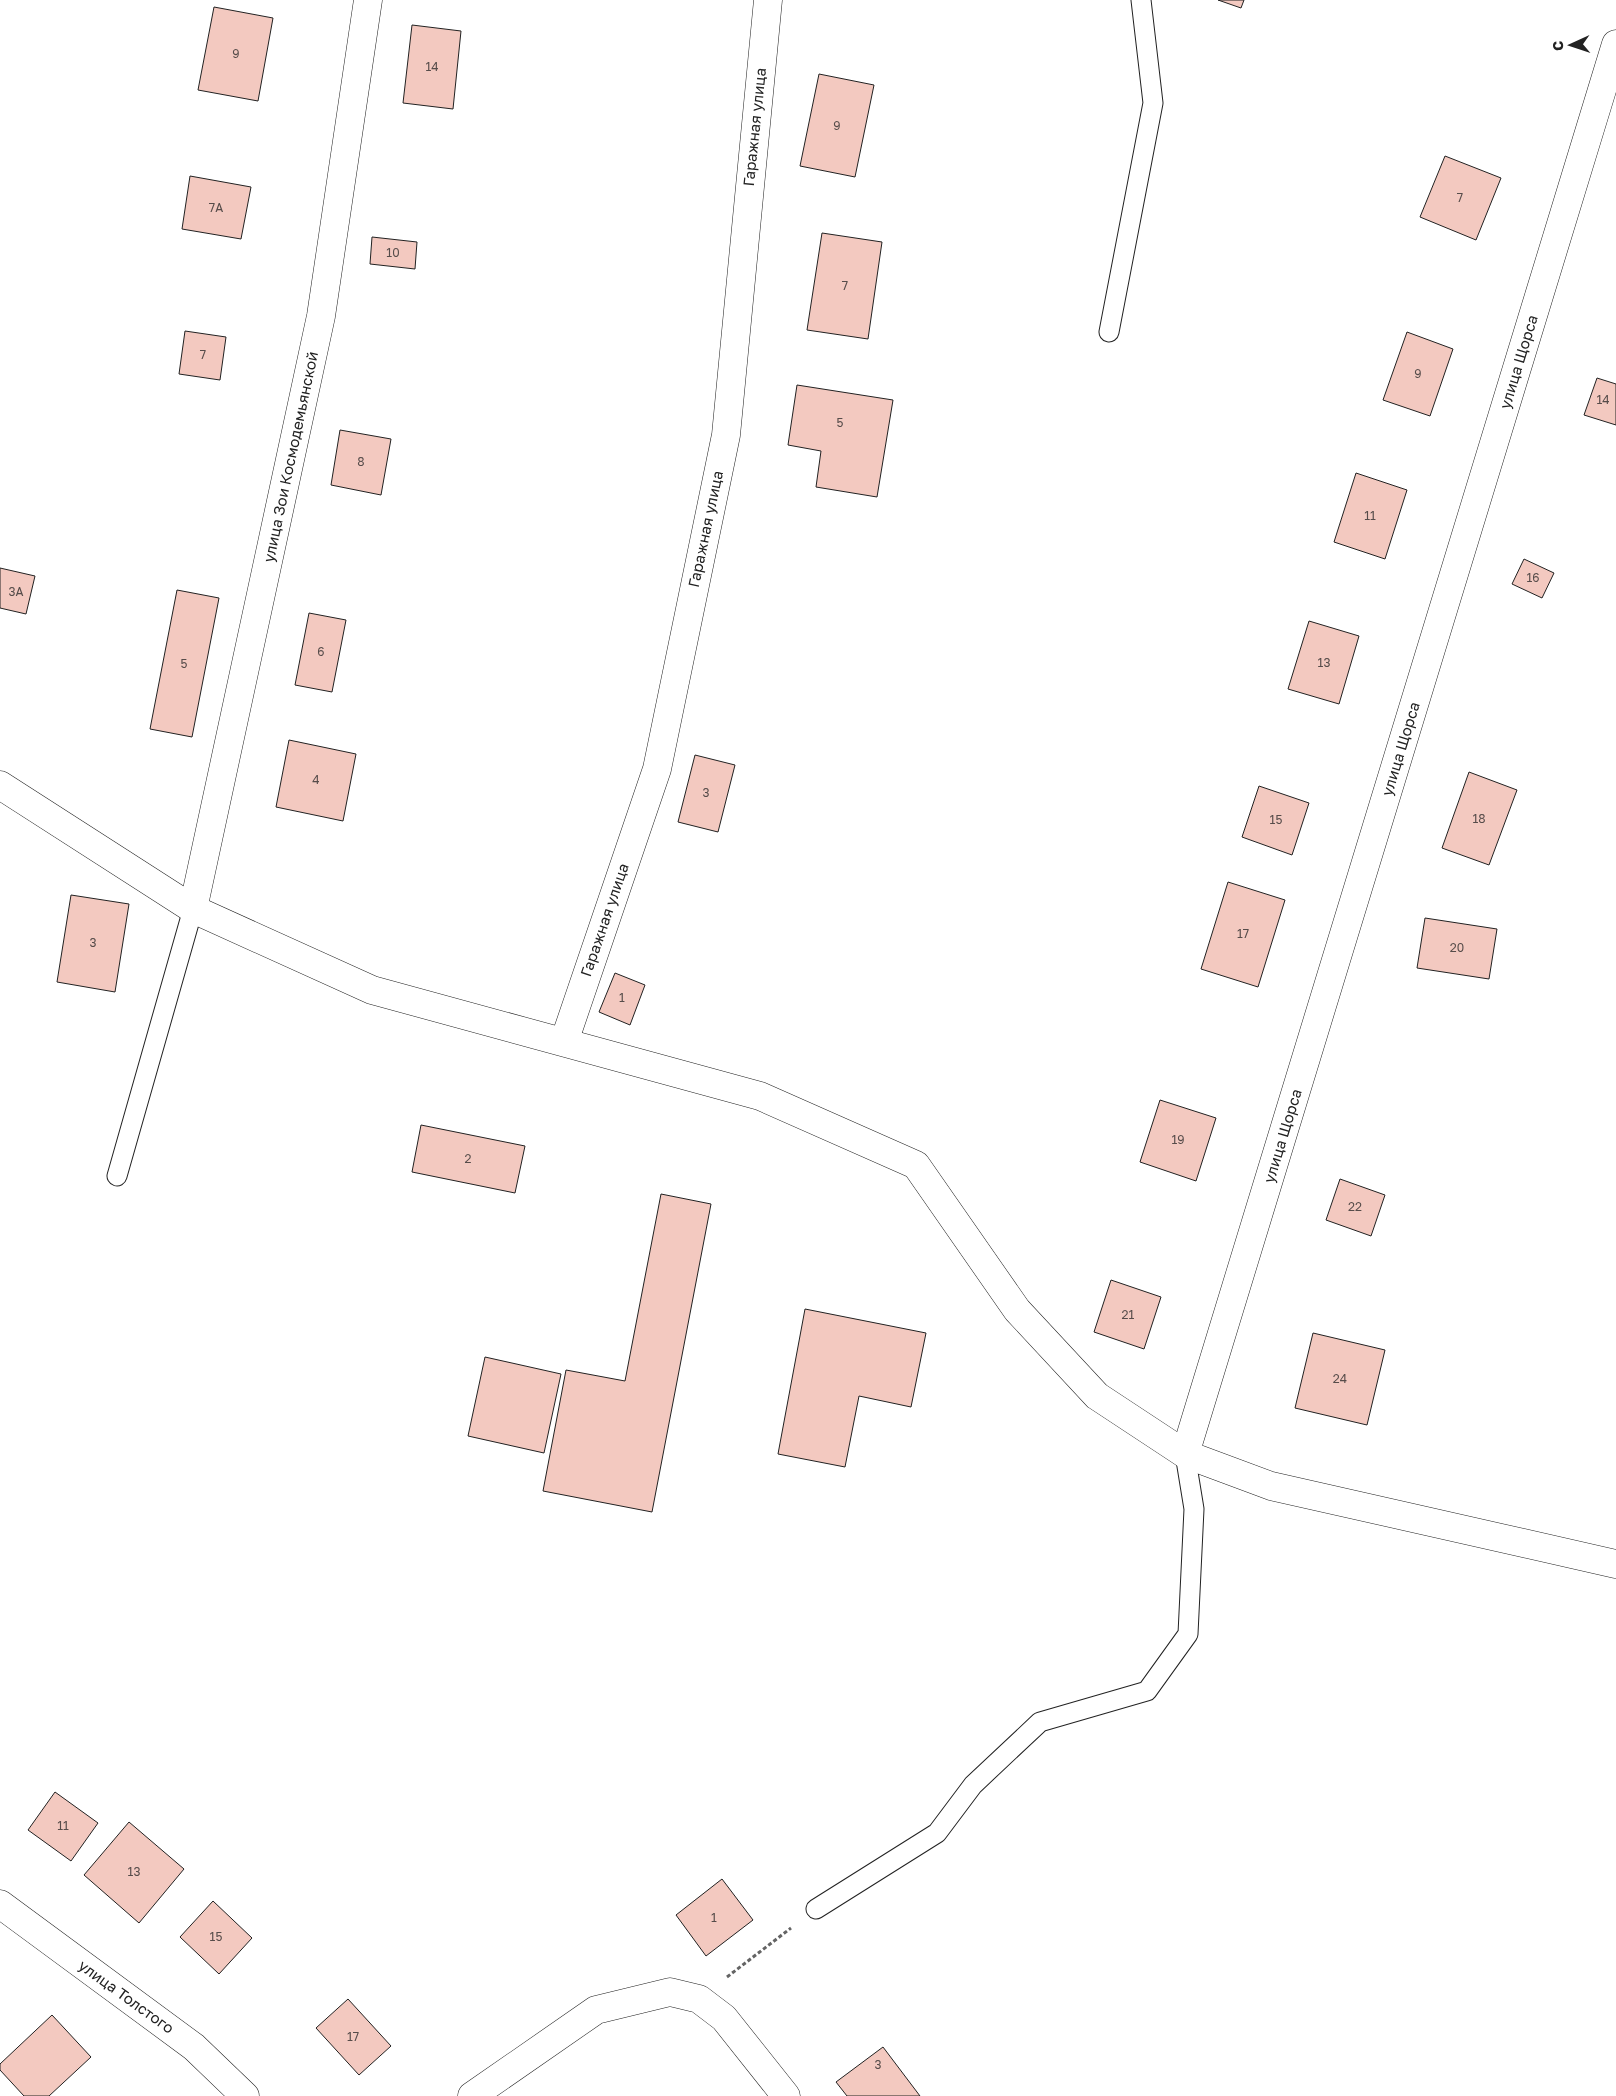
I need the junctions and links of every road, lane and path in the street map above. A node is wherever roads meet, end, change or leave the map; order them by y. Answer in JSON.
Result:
{"nodes":[{"id":1,"x":368,"y":0,"type":"edge"},
{"id":2,"x":768,"y":0,"type":"edge"},
{"id":3,"x":1141,"y":0,"type":"edge"},
{"id":4,"x":1616,"y":44,"type":"edge"},
{"id":5,"x":1109,"y":332,"type":"dead end"},
{"id":6,"x":0,"y":785,"type":"edge"},
{"id":7,"x":193,"y":909,"type":"junction"},
{"id":8,"x":564,"y":1042,"type":"junction"},
{"id":9,"x":117,"y":1176,"type":"dead end"},
{"id":10,"x":1185,"y":1454,"type":"junction"},
{"id":11,"x":1616,"y":1564,"type":"edge"},
{"id":12,"x":0,"y":1904,"type":"edge"},
{"id":13,"x":816,"y":1909,"type":"joint"},
{"id":14,"x":699,"y":1999,"type":"junction"},
{"id":15,"x":245,"y":2096,"type":"edge"},
{"id":16,"x":472,"y":2096,"type":"edge"},
{"id":17,"x":786,"y":2096,"type":"edge"}],
"edges":[{"from":1,"to":7,"type":"street","name":"улица Зои Космодемьянской"},
{"from":2,"to":8,"type":"street","name":"Гаражная улица"},
{"from":3,"to":5,"type":"lane"},
{"from":4,"to":10,"type":"street","name":"улица Щорса"},
{"from":6,"to":7,"type":"street"},
{"from":7,"to":8,"type":"street"},
{"from":7,"to":9,"type":"lane"},
{"from":8,"to":10,"type":"street"},
{"from":10,"to":11,"type":"street"},
{"from":10,"to":13,"type":"lane"},
{"from":12,"to":15,"type":"street","name":"улица Толстого"},
{"from":13,"to":14,"type":"path"},
{"from":14,"to":16,"type":"street"},
{"from":14,"to":17,"type":"street"}]}
